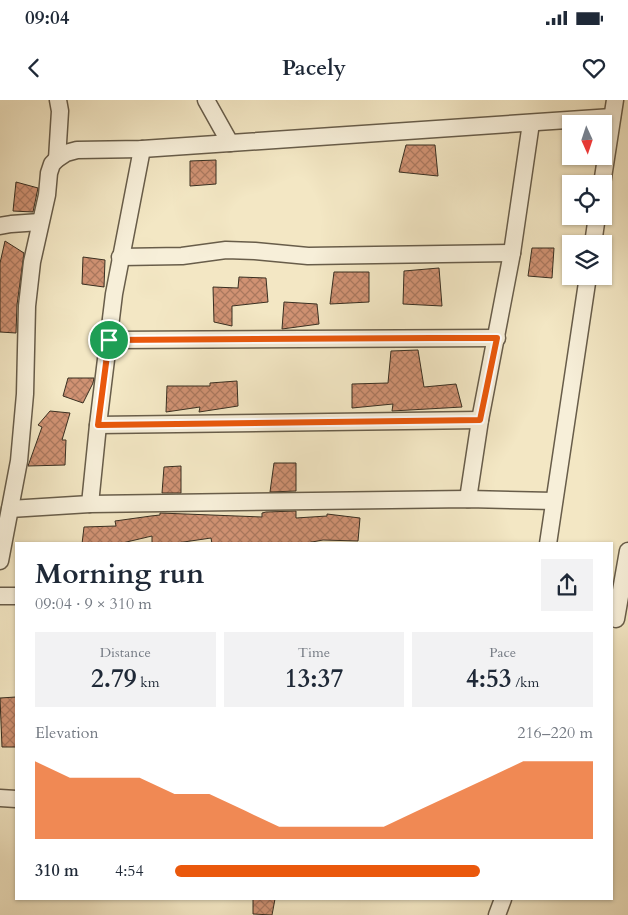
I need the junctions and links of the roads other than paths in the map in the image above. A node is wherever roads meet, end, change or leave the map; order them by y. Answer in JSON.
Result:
{"nodes":[{"id":1,"x":58,"y":100,"type":"edge"},
{"id":2,"x":206,"y":100,"type":"edge"},
{"id":3,"x":615,"y":100,"type":"edge"},
{"id":4,"x":612,"y":117,"type":"edge"},
{"id":5,"x":562,"y":121,"type":"edge"},
{"id":6,"x":531,"y":123,"type":"junction"},
{"id":7,"x":230,"y":143,"type":"junction"},
{"id":8,"x":142,"y":149,"type":"junction"},
{"id":9,"x":57,"y":159,"type":"junction"},
{"id":10,"x":40,"y":222,"type":"junction"},
{"id":11,"x":0,"y":226,"type":"edge"},
{"id":12,"x":512,"y":253,"type":"junction"},
{"id":13,"x":120,"y":257,"type":"junction"},
{"id":14,"x":587,"y":285,"type":"edge"},
{"id":15,"x":497,"y":338,"type":"junction"},
{"id":16,"x":109,"y":340,"type":"junction"},
{"id":17,"x":480,"y":420,"type":"junction"},
{"id":18,"x":98,"y":425,"type":"junction"},
{"id":19,"x":468,"y":500,"type":"junction"},
{"id":20,"x":554,"y":502,"type":"junction"},
{"id":21,"x":90,"y":504,"type":"junction"},
{"id":22,"x":10,"y":509,"type":"junction"},
{"id":23,"x":548,"y":542,"type":"edge"},
{"id":24,"x":628,"y":550,"type":"edge"},
{"id":25,"x":0,"y":561,"type":"edge"},
{"id":26,"x":0,"y":596,"type":"edge"},
{"id":27,"x":15,"y":596,"type":"edge"},
{"id":28,"x":618,"y":618,"type":"edge"},
{"id":29,"x":0,"y":798,"type":"edge"},
{"id":30,"x":15,"y":799,"type":"edge"},
{"id":31,"x":503,"y":900,"type":"edge"},
{"id":32,"x":497,"y":915,"type":"edge"}],
"edges":[{"from":1,"to":9,"type":"street"},
{"from":2,"to":7,"type":"street"},
{"from":3,"to":4,"type":"street"},
{"from":5,"to":6,"type":"street"},
{"from":6,"to":7,"type":"street"},
{"from":6,"to":12,"type":"street"},
{"from":7,"to":8,"type":"street"},
{"from":8,"to":9,"type":"street"},
{"from":8,"to":13,"type":"street"},
{"from":9,"to":10,"type":"street"},
{"from":10,"to":11,"type":"street"},
{"from":10,"to":22,"type":"street"},
{"from":12,"to":13,"type":"street"},
{"from":12,"to":15,"type":"street"},
{"from":13,"to":16,"type":"street"},
{"from":14,"to":20,"type":"street"},
{"from":15,"to":16,"type":"street"},
{"from":15,"to":17,"type":"street"},
{"from":16,"to":18,"type":"street"},
{"from":17,"to":18,"type":"street"},
{"from":17,"to":19,"type":"street"},
{"from":18,"to":21,"type":"street"},
{"from":19,"to":20,"type":"street"},
{"from":19,"to":21,"type":"street"},
{"from":20,"to":23,"type":"street"},
{"from":21,"to":22,"type":"street"},
{"from":22,"to":25,"type":"street"},
{"from":24,"to":28,"type":"street"},
{"from":26,"to":27,"type":"street"},
{"from":29,"to":30,"type":"street"},
{"from":31,"to":32,"type":"street"}]}
